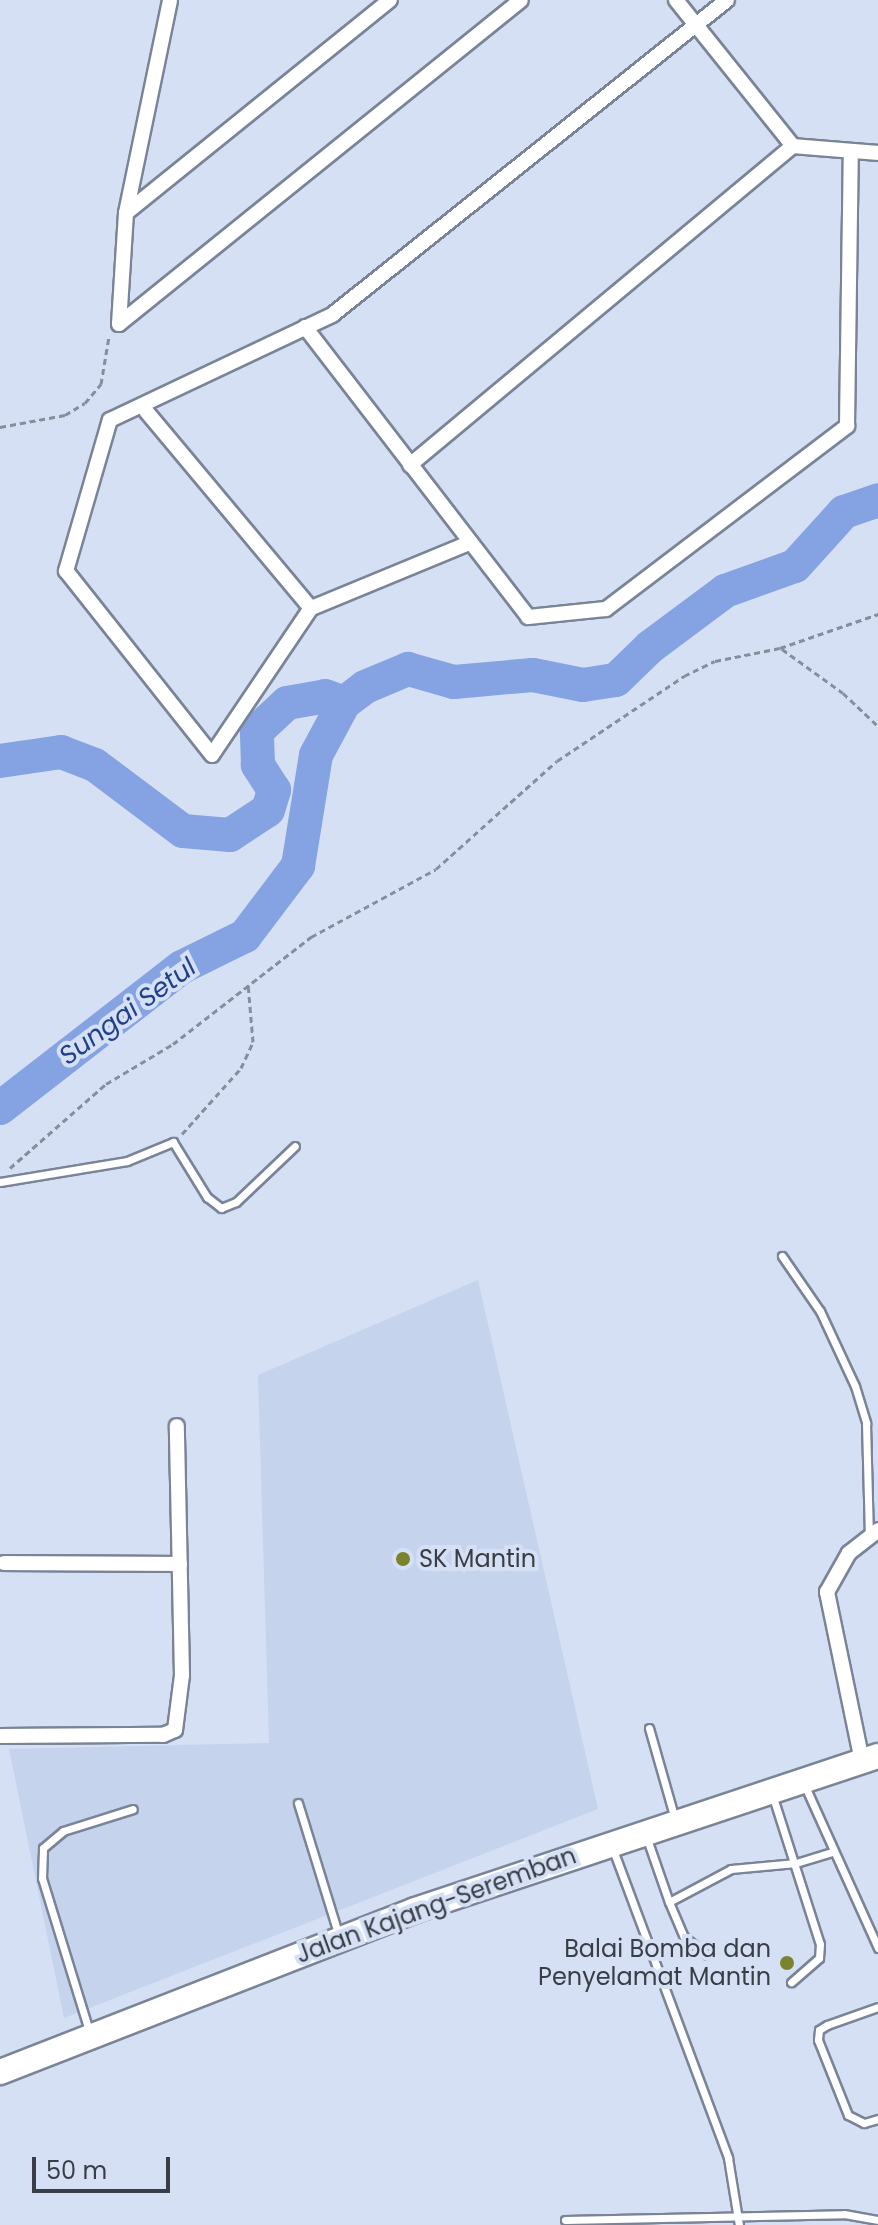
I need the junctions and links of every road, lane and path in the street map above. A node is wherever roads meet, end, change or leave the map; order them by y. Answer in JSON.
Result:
{"nodes":[{"id":1,"x":170,"y":0,"type":"edge"},
{"id":2,"x":390,"y":0,"type":"edge"},
{"id":3,"x":521,"y":0,"type":"edge"},
{"id":4,"x":676,"y":0,"type":"edge"},
{"id":5,"x":727,"y":0,"type":"edge"},
{"id":6,"x":695,"y":25,"type":"junction"},
{"id":7,"x":793,"y":146,"type":"junction"},
{"id":8,"x":851,"y":151,"type":"junction"},
{"id":9,"x":878,"y":153,"type":"edge"},
{"id":10,"x":126,"y":213,"type":"junction"},
{"id":11,"x":119,"y":324,"type":"junction"},
{"id":12,"x":305,"y":327,"type":"junction"},
{"id":13,"x":146,"y":411,"type":"dead end"},
{"id":14,"x":0,"y":427,"type":"edge"},
{"id":15,"x":410,"y":465,"type":"junction"},
{"id":16,"x":469,"y":543,"type":"junction"},
{"id":17,"x":311,"y":608,"type":"junction"},
{"id":18,"x":878,"y":614,"type":"edge"},
{"id":19,"x":780,"y":648,"type":"junction"},
{"id":20,"x":878,"y":726,"type":"edge"},
{"id":21,"x":248,"y":984,"type":"junction"},
{"id":22,"x":173,"y":1142,"type":"junction"},
{"id":23,"x":295,"y":1146,"type":"dead end"},
{"id":24,"x":8,"y":1171,"type":"dead end"},
{"id":25,"x":0,"y":1182,"type":"edge"},
{"id":26,"x":782,"y":1256,"type":"dead end"},
{"id":27,"x":177,"y":1426,"type":"dead end"},
{"id":28,"x":874,"y":1532,"type":"edge"},
{"id":29,"x":4,"y":1563,"type":"dead end"},
{"id":30,"x":180,"y":1564,"type":"junction"},
{"id":31,"x":649,"y":1728,"type":"dead end"},
{"id":32,"x":0,"y":1736,"type":"edge"},
{"id":33,"x":870,"y":1758,"type":"edge"},
{"id":34,"x":802,"y":1779,"type":"junction"},
{"id":35,"x":770,"y":1788,"type":"junction"},
{"id":36,"x":298,"y":1803,"type":"dead end"},
{"id":37,"x":133,"y":1809,"type":"dead end"},
{"id":38,"x":675,"y":1819,"type":"junction"},
{"id":39,"x":644,"y":1830,"type":"junction"},
{"id":40,"x":610,"y":1841,"type":"junction"},
{"id":41,"x":832,"y":1852,"type":"junction"},
{"id":42,"x":796,"y":1863,"type":"junction"},
{"id":43,"x":669,"y":1902,"type":"junction"},
{"id":44,"x":340,"y":1938,"type":"junction"},
{"id":45,"x":878,"y":1948,"type":"edge"},
{"id":46,"x":707,"y":1955,"type":"dead end"},
{"id":47,"x":791,"y":1982,"type":"dead end"},
{"id":48,"x":878,"y":2007,"type":"edge"},
{"id":49,"x":90,"y":2036,"type":"junction"},
{"id":50,"x":0,"y":2072,"type":"edge"},
{"id":51,"x":878,"y":2119,"type":"edge"},
{"id":52,"x":739,"y":2214,"type":"junction"},
{"id":53,"x":565,"y":2220,"type":"dead end"},
{"id":54,"x":878,"y":2220,"type":"edge"},
{"id":55,"x":739,"y":2225,"type":"edge"}],
"edges":[{"from":1,"to":10,"type":"street"},
{"from":2,"to":10,"type":"street"},
{"from":3,"to":11,"type":"street"},
{"from":4,"to":6,"type":"street"},
{"from":5,"to":6,"type":"street"},
{"from":6,"to":7,"type":"street"},
{"from":6,"to":12,"type":"street"},
{"from":7,"to":8,"type":"street"},
{"from":7,"to":15,"type":"street"},
{"from":8,"to":9,"type":"street"},
{"from":8,"to":16,"type":"street"},
{"from":10,"to":11,"type":"street"},
{"from":11,"to":14,"type":"path"},
{"from":12,"to":15,"type":"street"},
{"from":12,"to":17,"type":"street"},
{"from":13,"to":17,"type":"street"},
{"from":15,"to":16,"type":"street"},
{"from":16,"to":17,"type":"street"},
{"from":18,"to":19,"type":"path"},
{"from":19,"to":20,"type":"path"},
{"from":19,"to":21,"type":"path"},
{"from":21,"to":22,"type":"path"},
{"from":21,"to":24,"type":"path"},
{"from":22,"to":23,"type":"lane"},
{"from":22,"to":25,"type":"lane"},
{"from":26,"to":28,"type":"lane"},
{"from":27,"to":30,"type":"street"},
{"from":28,"to":33,"type":"street"},
{"from":29,"to":30,"type":"street"},
{"from":30,"to":32,"type":"street"},
{"from":31,"to":38,"type":"lane"},
{"from":33,"to":34,"type":"main road","name":"Jalan Kajang-Seremban"},
{"from":34,"to":35,"type":"main road","name":"Jalan Kajang-Seremban"},
{"from":34,"to":41,"type":"lane"},
{"from":35,"to":38,"type":"main road","name":"Jalan Kajang-Seremban"},
{"from":35,"to":42,"type":"lane"},
{"from":36,"to":44,"type":"lane"},
{"from":37,"to":49,"type":"lane"},
{"from":38,"to":39,"type":"main road","name":"Jalan Kajang-Seremban"},
{"from":39,"to":40,"type":"main road","name":"Jalan Kajang-Seremban"},
{"from":39,"to":43,"type":"lane"},
{"from":40,"to":44,"type":"main road","name":"Jalan Kajang-Seremban"},
{"from":40,"to":52,"type":"lane"},
{"from":41,"to":42,"type":"lane"},
{"from":41,"to":45,"type":"lane"},
{"from":42,"to":43,"type":"lane"},
{"from":42,"to":47,"type":"lane"},
{"from":43,"to":46,"type":"lane"},
{"from":44,"to":49,"type":"main road","name":"Jalan Kajang-Seremban"},
{"from":48,"to":51,"type":"lane"},
{"from":49,"to":50,"type":"main road","name":"Jalan Kajang-Seremban"},
{"from":52,"to":53,"type":"lane"},
{"from":52,"to":54,"type":"lane"},
{"from":52,"to":55,"type":"lane"}]}
